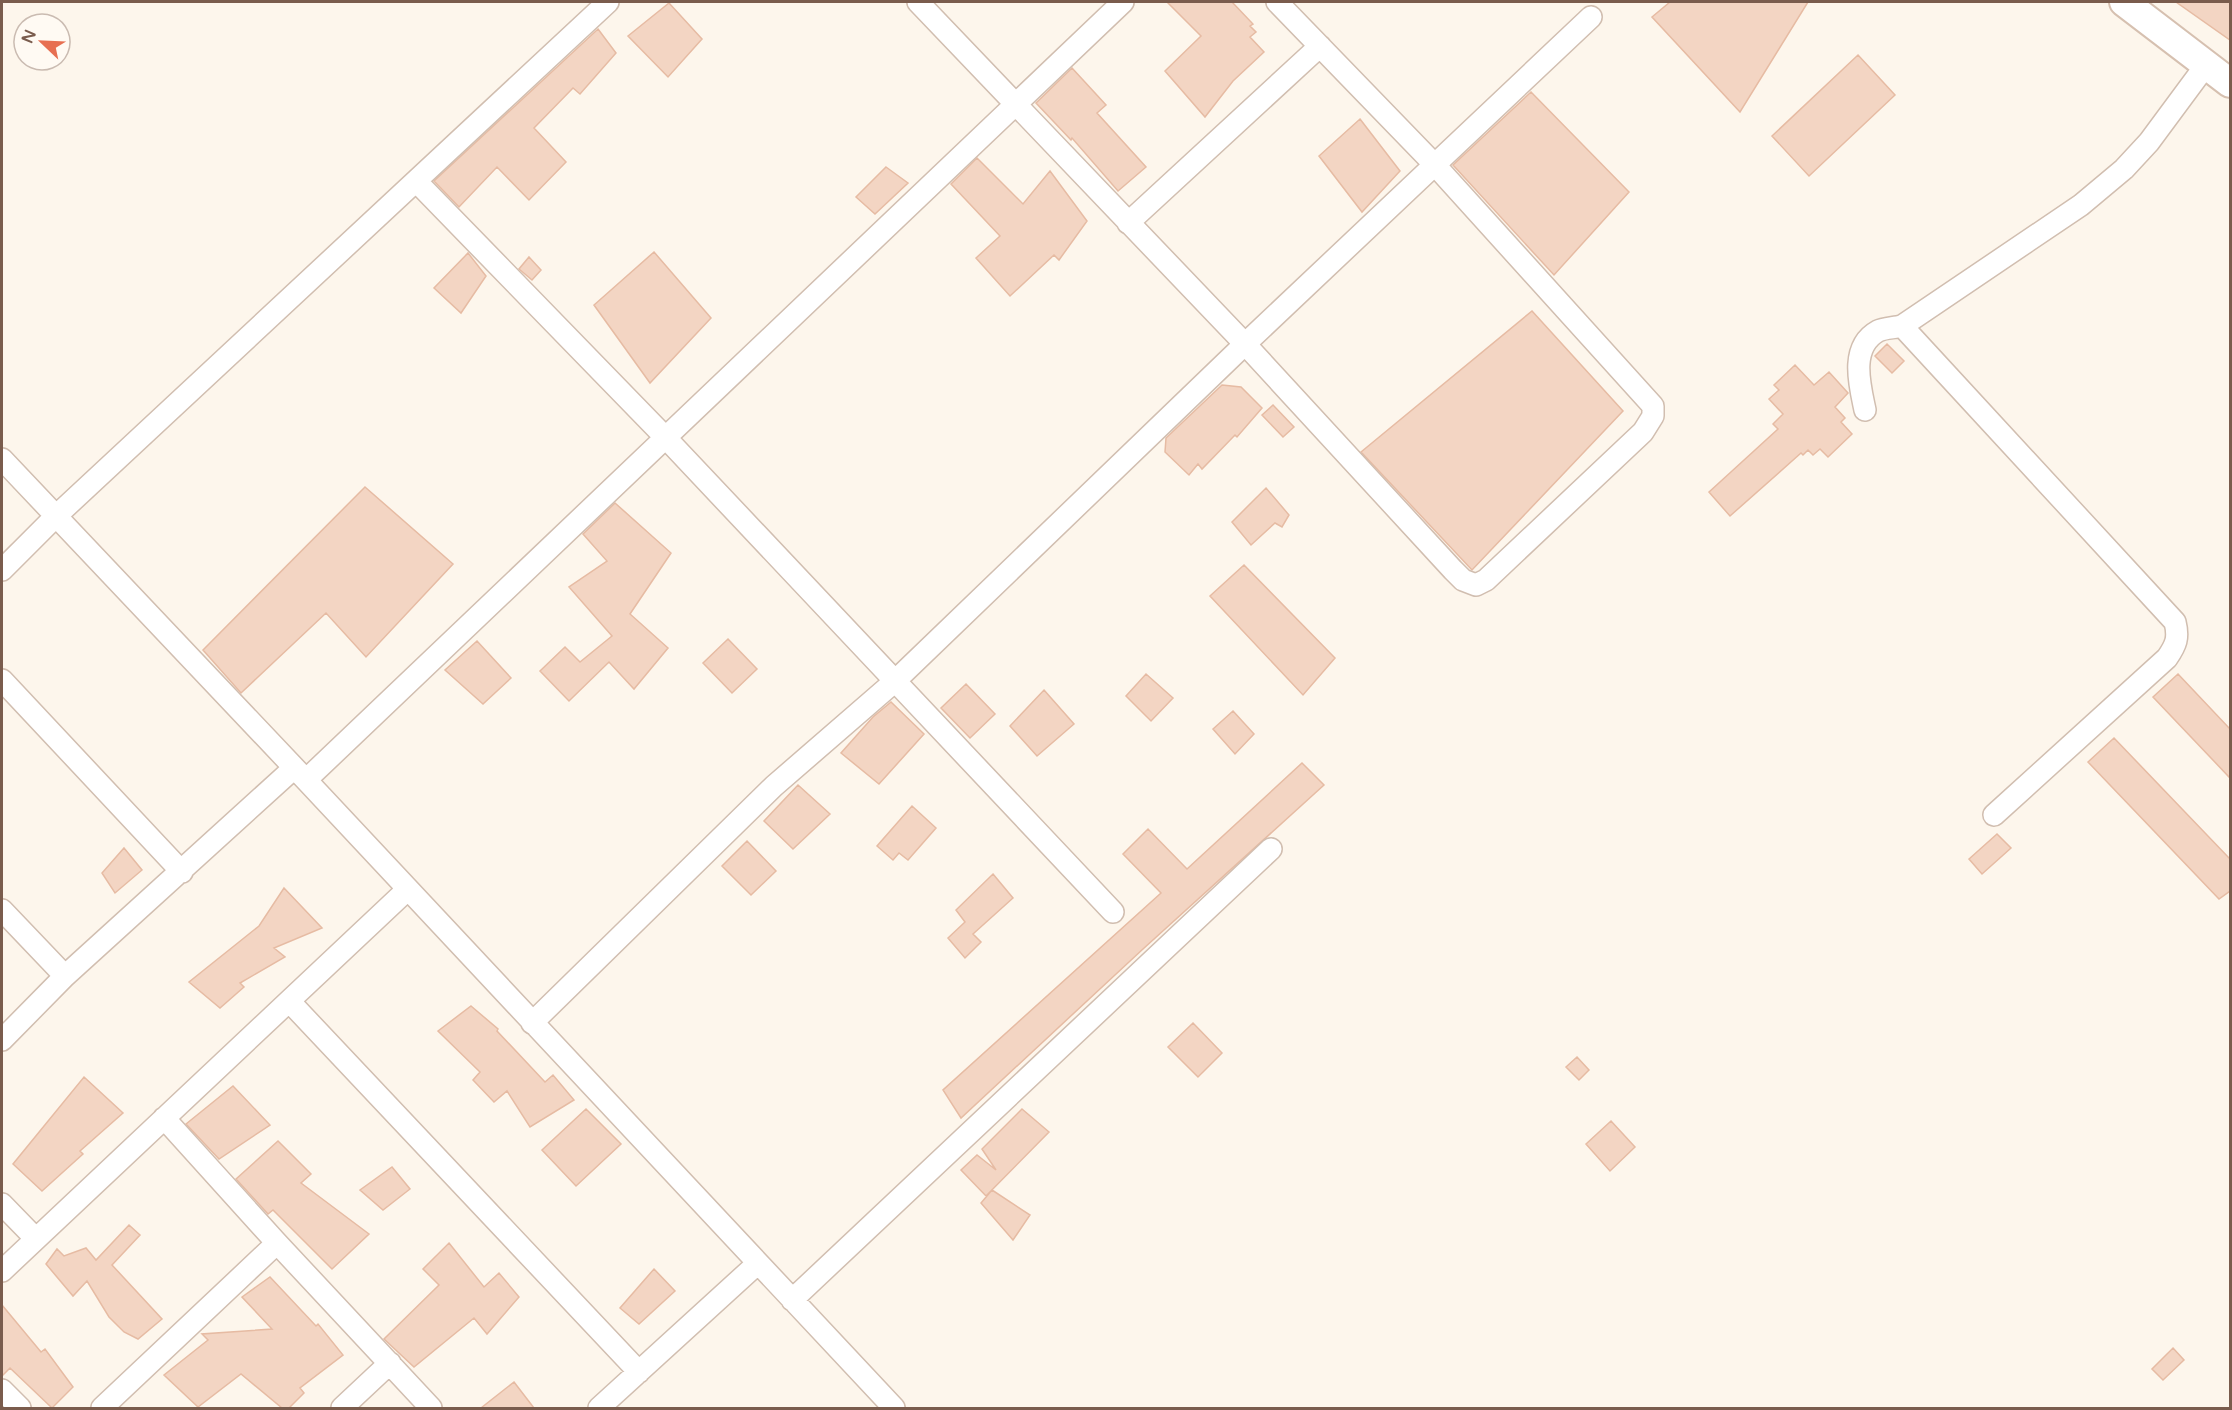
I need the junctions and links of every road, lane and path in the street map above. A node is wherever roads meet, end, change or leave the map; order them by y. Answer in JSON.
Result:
{"nodes":[{"id":1,"x":608,"y":2,"type":"edge"},
{"id":2,"x":918,"y":2,"type":"edge"},
{"id":3,"x":1123,"y":2,"type":"edge"},
{"id":4,"x":1277,"y":2,"type":"edge"},
{"id":5,"x":2124,"y":2,"type":"edge"},
{"id":6,"x":1591,"y":17,"type":"dead end"},
{"id":7,"x":1320,"y":46,"type":"junction"},
{"id":8,"x":2206,"y":65,"type":"junction"},
{"id":9,"x":2230,"y":83,"type":"edge"},
{"id":10,"x":1017,"y":103,"type":"junction"},
{"id":11,"x":1435,"y":165,"type":"junction"},
{"id":12,"x":416,"y":181,"type":"junction"},
{"id":13,"x":1128,"y":223,"type":"junction"},
{"id":14,"x":1902,"y":326,"type":"junction"},
{"id":15,"x":1245,"y":344,"type":"junction"},
{"id":16,"x":1864,"y":410,"type":"dead end"},
{"id":17,"x":665,"y":437,"type":"junction"},
{"id":18,"x":2,"y":459,"type":"edge"},
{"id":19,"x":55,"y":517,"type":"junction"},
{"id":20,"x":2,"y":570,"type":"edge"},
{"id":21,"x":2,"y":680,"type":"edge"},
{"id":22,"x":894,"y":682,"type":"junction"},
{"id":23,"x":300,"y":774,"type":"junction"},
{"id":24,"x":1994,"y":815,"type":"dead end"},
{"id":25,"x":1271,"y":849,"type":"dead end"},
{"id":26,"x":182,"y":872,"type":"junction"},
{"id":27,"x":408,"y":889,"type":"junction"},
{"id":28,"x":2,"y":910,"type":"edge"},
{"id":29,"x":1113,"y":912,"type":"dead end"},
{"id":30,"x":65,"y":976,"type":"junction"},
{"id":31,"x":289,"y":1001,"type":"junction"},
{"id":32,"x":532,"y":1023,"type":"junction"},
{"id":33,"x":2,"y":1040,"type":"edge"},
{"id":34,"x":164,"y":1118,"type":"junction"},
{"id":35,"x":2,"y":1204,"type":"edge"},
{"id":36,"x":36,"y":1239,"type":"junction"},
{"id":37,"x":277,"y":1243,"type":"junction"},
{"id":38,"x":757,"y":1264,"type":"junction"},
{"id":39,"x":2,"y":1271,"type":"edge"},
{"id":40,"x":792,"y":1300,"type":"junction"},
{"id":41,"x":390,"y":1363,"type":"junction"},
{"id":42,"x":639,"y":1372,"type":"junction"},
{"id":43,"x":2,"y":1390,"type":"edge"},
{"id":44,"x":20,"y":1408,"type":"edge"},
{"id":45,"x":102,"y":1408,"type":"edge"},
{"id":46,"x":342,"y":1408,"type":"edge"},
{"id":47,"x":431,"y":1408,"type":"edge"},
{"id":48,"x":599,"y":1408,"type":"edge"},
{"id":49,"x":894,"y":1408,"type":"edge"}],
"edges":[{"from":1,"to":12,"type":"street"},
{"from":2,"to":10,"type":"street"},
{"from":3,"to":10,"type":"street"},
{"from":4,"to":7,"type":"street"},
{"from":5,"to":8,"type":"street"},
{"from":6,"to":11,"type":"street"},
{"from":7,"to":11,"type":"street"},
{"from":7,"to":13,"type":"street"},
{"from":8,"to":9,"type":"street"},
{"from":8,"to":14,"type":"street"},
{"from":10,"to":13,"type":"street"},
{"from":10,"to":17,"type":"street"},
{"from":11,"to":15,"type":"street"},
{"from":11,"to":15,"type":"street"},
{"from":12,"to":17,"type":"street"},
{"from":12,"to":19,"type":"street"},
{"from":13,"to":15,"type":"street"},
{"from":14,"to":16,"type":"street"},
{"from":14,"to":24,"type":"street"},
{"from":15,"to":22,"type":"street"},
{"from":17,"to":22,"type":"street"},
{"from":17,"to":23,"type":"street"},
{"from":18,"to":19,"type":"street"},
{"from":19,"to":20,"type":"street"},
{"from":19,"to":23,"type":"street"},
{"from":21,"to":26,"type":"street"},
{"from":22,"to":29,"type":"street"},
{"from":22,"to":32,"type":"street"},
{"from":23,"to":26,"type":"street"},
{"from":23,"to":27,"type":"street"},
{"from":25,"to":40,"type":"street"},
{"from":26,"to":30,"type":"street"},
{"from":27,"to":31,"type":"street"},
{"from":27,"to":32,"type":"street"},
{"from":28,"to":30,"type":"street"},
{"from":30,"to":33,"type":"street"},
{"from":31,"to":34,"type":"street"},
{"from":31,"to":42,"type":"street"},
{"from":32,"to":38,"type":"street"},
{"from":34,"to":36,"type":"street"},
{"from":34,"to":37,"type":"street"},
{"from":35,"to":36,"type":"street"},
{"from":36,"to":39,"type":"street"},
{"from":37,"to":41,"type":"street"},
{"from":37,"to":45,"type":"street"},
{"from":38,"to":40,"type":"street"},
{"from":38,"to":42,"type":"street"},
{"from":40,"to":49,"type":"street"},
{"from":41,"to":46,"type":"street"},
{"from":41,"to":47,"type":"street"},
{"from":42,"to":48,"type":"street"},
{"from":43,"to":44,"type":"street"}]}
